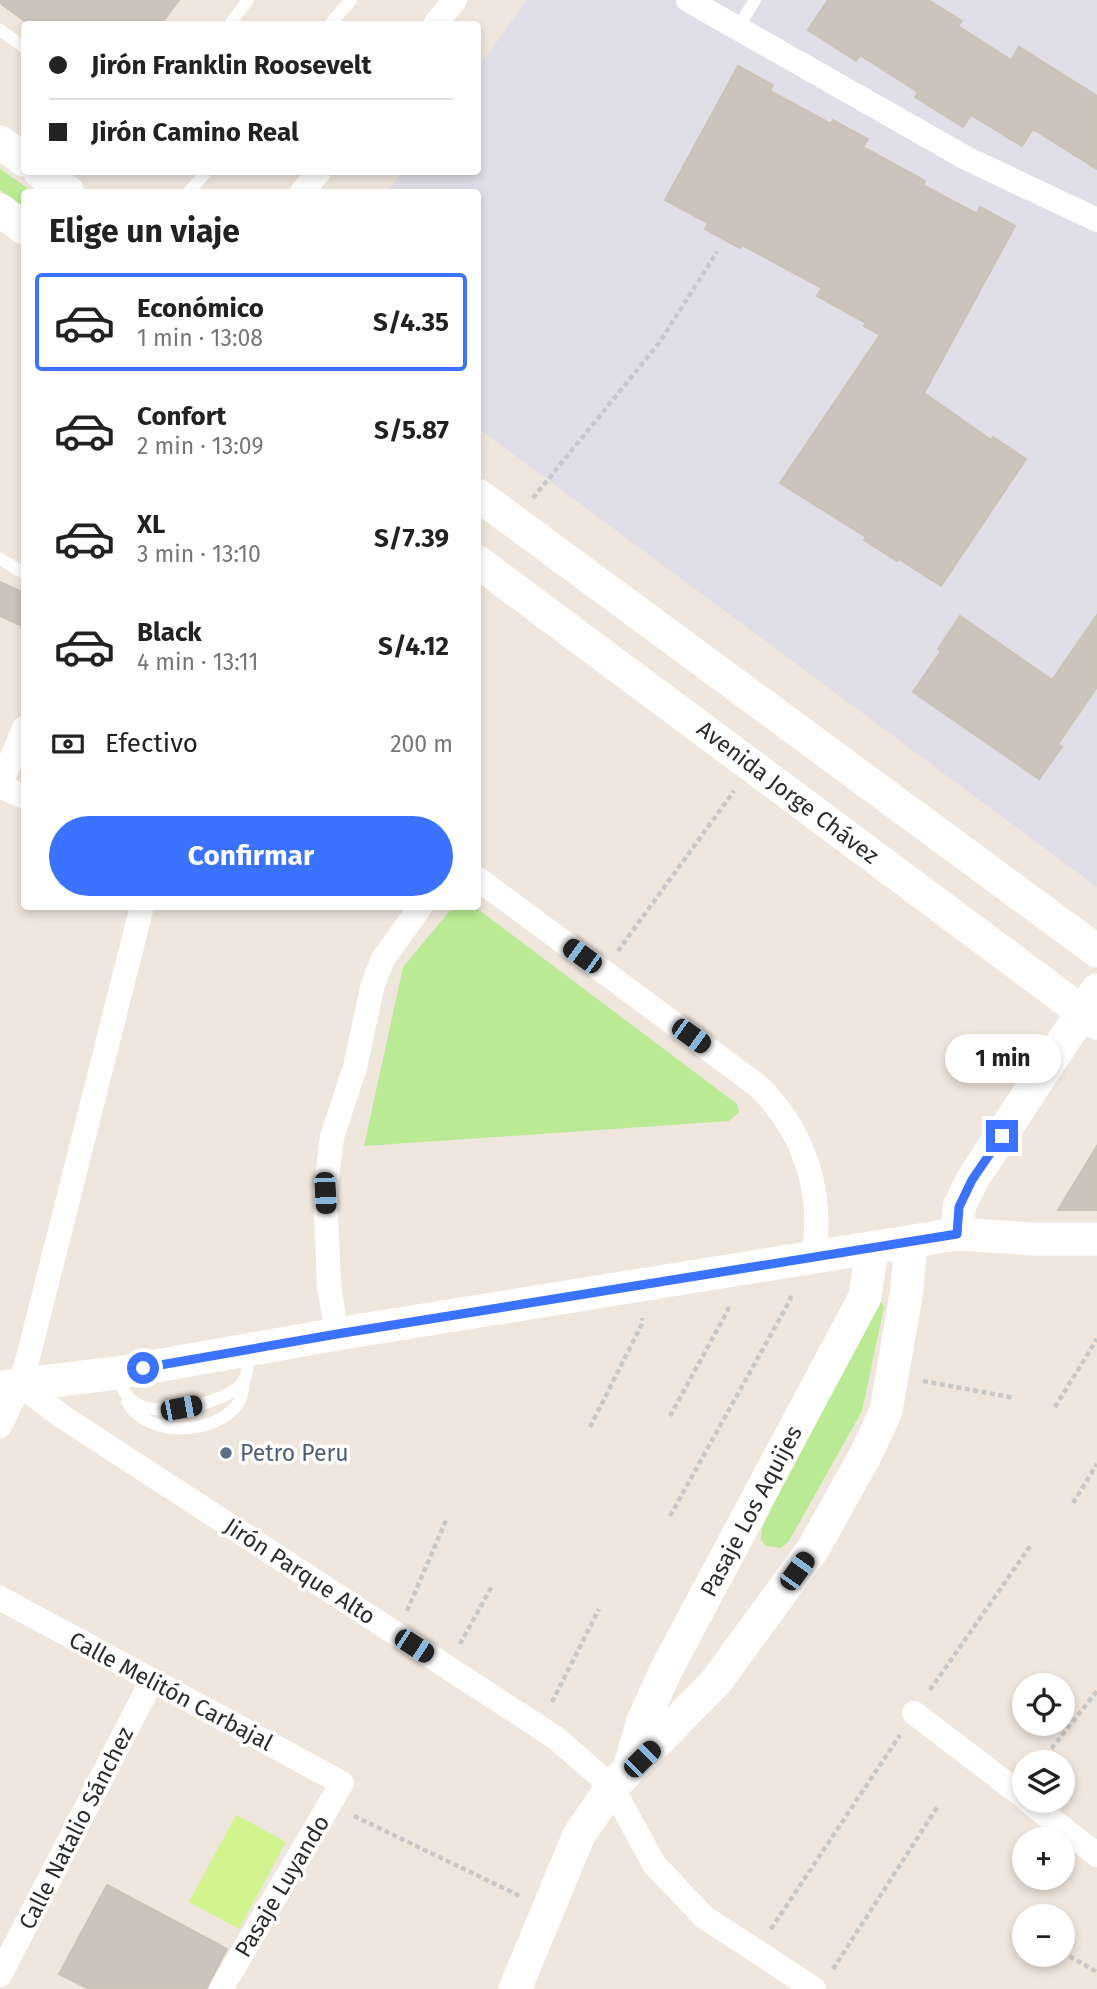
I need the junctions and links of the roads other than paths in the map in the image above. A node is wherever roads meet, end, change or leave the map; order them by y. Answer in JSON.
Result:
{"nodes":[{"id":1,"x":248,"y":0,"type":"edge"},
{"id":2,"x":351,"y":0,"type":"edge"},
{"id":3,"x":455,"y":0,"type":"edge"},
{"id":4,"x":688,"y":0,"type":"edge"},
{"id":5,"x":755,"y":0,"type":"edge"},
{"id":6,"x":232,"y":21,"type":"edge"},
{"id":7,"x":333,"y":21,"type":"edge"},
{"id":8,"x":438,"y":21,"type":"edge"},
{"id":9,"x":737,"y":29,"type":"junction"},
{"id":10,"x":0,"y":30,"type":"edge"},
{"id":11,"x":21,"y":45,"type":"edge"},
{"id":12,"x":0,"y":142,"type":"edge"},
{"id":13,"x":21,"y":158,"type":"edge"},
{"id":14,"x":44,"y":175,"type":"edge"},
{"id":15,"x":203,"y":175,"type":"edge"},
{"id":16,"x":316,"y":175,"type":"edge"},
{"id":17,"x":64,"y":189,"type":"edge"},
{"id":18,"x":192,"y":189,"type":"edge"},
{"id":19,"x":305,"y":189,"type":"edge"},
{"id":20,"x":0,"y":210,"type":"edge"},
{"id":21,"x":1097,"y":220,"type":"edge"},
{"id":22,"x":21,"y":226,"type":"edge"},
{"id":23,"x":481,"y":497,"type":"edge"},
{"id":24,"x":0,"y":559,"type":"edge"},
{"id":25,"x":481,"y":564,"type":"edge"},
{"id":26,"x":21,"y":571,"type":"edge"},
{"id":27,"x":21,"y":735,"type":"edge"},
{"id":28,"x":0,"y":786,"type":"edge"},
{"id":29,"x":21,"y":796,"type":"edge"},
{"id":30,"x":481,"y":881,"type":"edge"},
{"id":31,"x":141,"y":910,"type":"edge"},
{"id":32,"x":418,"y":910,"type":"edge"},
{"id":33,"x":1097,"y":951,"type":"edge"},
{"id":34,"x":1092,"y":1008,"type":"edge"},
{"id":35,"x":957,"y":1234,"type":"junction"},
{"id":36,"x":1097,"y":1239,"type":"edge"},
{"id":37,"x":911,"y":1242,"type":"junction"},
{"id":38,"x":872,"y":1248,"type":"junction"},
{"id":39,"x":802,"y":1259,"type":"junction"},
{"id":40,"x":337,"y":1334,"type":"junction"},
{"id":41,"x":246,"y":1365,"type":"junction"},
{"id":42,"x":119,"y":1381,"type":"junction"},
{"id":43,"x":10,"y":1386,"type":"edge"},
{"id":44,"x":0,"y":1426,"type":"edge"},
{"id":45,"x":0,"y":1598,"type":"edge"},
{"id":46,"x":151,"y":1682,"type":"junction"},
{"id":47,"x":914,"y":1713,"type":"road end"},
{"id":48,"x":620,"y":1780,"type":"junction"},
{"id":49,"x":342,"y":1783,"type":"joint"},
{"id":50,"x":1012,"y":1788,"type":"edge"},
{"id":51,"x":1043,"y":1813,"type":"edge"},
{"id":52,"x":1097,"y":1855,"type":"edge"},
{"id":53,"x":0,"y":1975,"type":"edge"},
{"id":54,"x":821,"y":1983,"type":"edge"},
{"id":55,"x":221,"y":1989,"type":"edge"},
{"id":56,"x":515,"y":1989,"type":"edge"}],
"edges":[{"from":1,"to":6,"type":"lane"},
{"from":2,"to":7,"type":"lane"},
{"from":3,"to":8,"type":"street"},
{"from":4,"to":9,"type":"street"},
{"from":5,"to":9,"type":"lane"},
{"from":9,"to":21,"type":"street"},
{"from":10,"to":11,"type":"lane"},
{"from":12,"to":13,"type":"street"},
{"from":14,"to":17,"type":"street"},
{"from":15,"to":18,"type":"lane"},
{"from":16,"to":19,"type":"street"},
{"from":20,"to":22,"type":"street"},
{"from":23,"to":33,"type":"street"},
{"from":24,"to":26,"type":"lane"},
{"from":25,"to":34,"type":"street","name":"Avenida Jorge Chávez"},
{"from":27,"to":28,"type":"street"},
{"from":28,"to":29,"type":"street"},
{"from":30,"to":39,"type":"street"},
{"from":31,"to":43,"type":"street"},
{"from":32,"to":40,"type":"street"},
{"from":34,"to":35,"type":"street"},
{"from":35,"to":36,"type":"street"},
{"from":35,"to":37,"type":"street"},
{"from":37,"to":38,"type":"street"},
{"from":37,"to":48,"type":"street","name":"Pasaje Los Aquijes"},
{"from":38,"to":39,"type":"street"},
{"from":38,"to":48,"type":"street","name":"Pasaje Los Aquijes"},
{"from":39,"to":40,"type":"street"},
{"from":40,"to":41,"type":"street"},
{"from":41,"to":42,"type":"street"},
{"from":41,"to":42,"type":"lane"},
{"from":41,"to":42,"type":"lane"},
{"from":42,"to":43,"type":"street"},
{"from":43,"to":44,"type":"street"},
{"from":43,"to":48,"type":"street","name":"Jirón Parque Alto"},
{"from":45,"to":46,"type":"street","name":"Calle Melitón Carbajal"},
{"from":46,"to":49,"type":"street","name":"Calle Melitón Carbajal"},
{"from":46,"to":53,"type":"street","name":"Calle Natalio Sánchez"},
{"from":47,"to":50,"type":"street"},
{"from":48,"to":54,"type":"street","name":"Jirón Parque Alto"},
{"from":48,"to":56,"type":"street","name":"Pasaje Los Aquijes"},
{"from":49,"to":55,"type":"street","name":"Pasaje Luyando"},
{"from":51,"to":52,"type":"street"}]}
